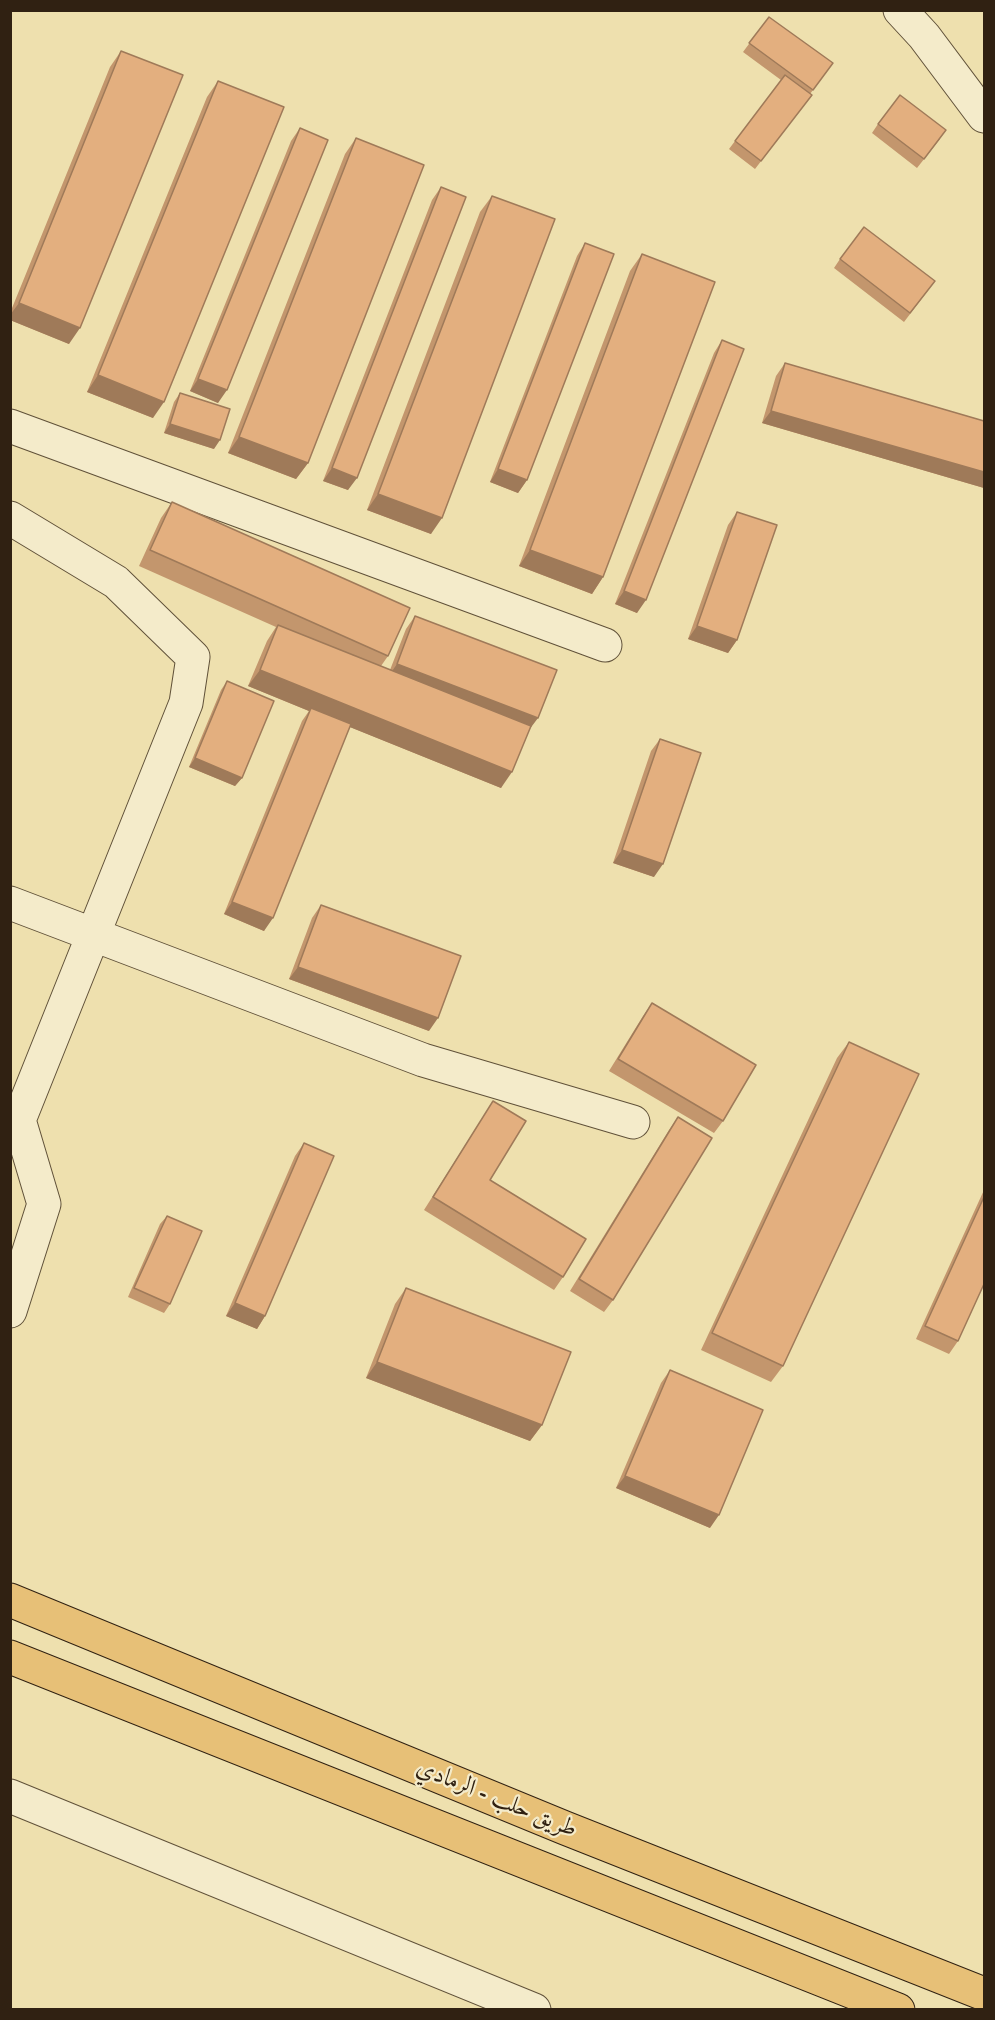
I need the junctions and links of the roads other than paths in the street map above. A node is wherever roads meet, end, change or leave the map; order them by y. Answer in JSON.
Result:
{"nodes":[{"id":1,"x":900,"y":10,"type":"edge"},
{"id":2,"x":984,"y":116,"type":"edge"},
{"id":3,"x":10,"y":426,"type":"edge"},
{"id":4,"x":10,"y":518,"type":"edge"},
{"id":5,"x":605,"y":645,"type":"dead end"},
{"id":6,"x":10,"y":903,"type":"edge"},
{"id":7,"x":93,"y":936,"type":"junction"},
{"id":8,"x":15,"y":1122,"type":"edge"},
{"id":9,"x":633,"y":1122,"type":"dead end"},
{"id":10,"x":10,"y":1311,"type":"edge"},
{"id":11,"x":10,"y":1600,"type":"edge"},
{"id":12,"x":10,"y":1657,"type":"edge"},
{"id":13,"x":10,"y":1796,"type":"edge"},
{"id":14,"x":984,"y":1994,"type":"edge"},
{"id":15,"x":534,"y":2010,"type":"edge"},
{"id":16,"x":898,"y":2010,"type":"edge"}],
"edges":[{"from":1,"to":2,"type":"street"},
{"from":3,"to":5,"type":"street"},
{"from":4,"to":7,"type":"street"},
{"from":6,"to":7,"type":"street"},
{"from":7,"to":8,"type":"street"},
{"from":7,"to":9,"type":"street"},
{"from":8,"to":10,"type":"street"},
{"from":11,"to":14,"type":"highway","name":"طريق حلب - الرمادي"},
{"from":12,"to":16,"type":"highway","name":"طريق حلب - الرمادي"},
{"from":13,"to":15,"type":"street"}]}
